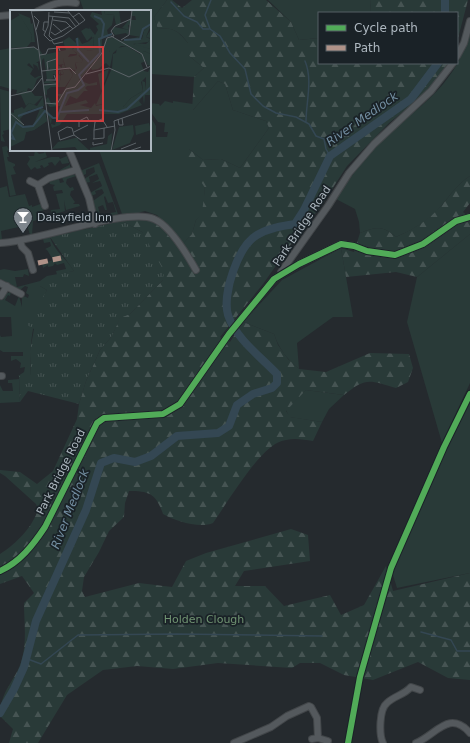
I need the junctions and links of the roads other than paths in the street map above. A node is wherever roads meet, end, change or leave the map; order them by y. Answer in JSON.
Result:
{"nodes":[{"id":1,"x":69,"y":0,"type":"edge"},
{"id":2,"x":76,"y":3,"type":"dead end"},
{"id":3,"x":40,"y":10,"type":"edge"},
{"id":4,"x":470,"y":21,"type":"edge"},
{"id":5,"x":458,"y":54,"type":"edge"},
{"id":6,"x":451,"y":64,"type":"edge"},
{"id":7,"x":69,"y":151,"type":"edge"},
{"id":8,"x":76,"y":170,"type":"junction"},
{"id":9,"x":30,"y":181,"type":"dead end"},
{"id":10,"x":38,"y":185,"type":"junction"},
{"id":11,"x":46,"y":206,"type":"dead end"},
{"id":12,"x":470,"y":216,"type":"edge"},
{"id":13,"x":95,"y":224,"type":"junction"},
{"id":14,"x":20,"y":241,"type":"junction"},
{"id":15,"x":0,"y":243,"type":"edge"},
{"id":16,"x":24,"y":249,"type":"junction"},
{"id":17,"x":16,"y":251,"type":"dead end"},
{"id":18,"x":25,"y":268,"type":"dead end"},
{"id":19,"x":196,"y":270,"type":"dead end"},
{"id":20,"x":282,"y":274,"type":"junction"},
{"id":21,"x":0,"y":283,"type":"edge"},
{"id":22,"x":6,"y":286,"type":"junction"},
{"id":23,"x":21,"y":294,"type":"dead end"},
{"id":24,"x":1,"y":296,"type":"edge"},
{"id":25,"x":0,"y":571,"type":"edge"},
{"id":26,"x":420,"y":690,"type":"dead end"},
{"id":27,"x":470,"y":733,"type":"edge"},
{"id":28,"x":250,"y":736,"type":"junction"},
{"id":29,"x":328,"y":741,"type":"dead end"},
{"id":30,"x":234,"y":743,"type":"edge"},
{"id":31,"x":253,"y":743,"type":"edge"},
{"id":32,"x":383,"y":743,"type":"edge"},
{"id":33,"x":416,"y":743,"type":"edge"}],
"edges":[{"from":1,"to":2,"type":"street"},
{"from":1,"to":3,"type":"street"},
{"from":4,"to":5,"type":"street"},
{"from":6,"to":20,"type":"street","name":"Park Bridge Road"},
{"from":7,"to":8,"type":"street"},
{"from":8,"to":10,"type":"street"},
{"from":8,"to":13,"type":"street"},
{"from":9,"to":10,"type":"street"},
{"from":10,"to":11,"type":"street"},
{"from":12,"to":20,"type":"street"},
{"from":13,"to":14,"type":"street"},
{"from":13,"to":19,"type":"street"},
{"from":14,"to":15,"type":"street"},
{"from":14,"to":16,"type":"street"},
{"from":16,"to":17,"type":"street"},
{"from":16,"to":18,"type":"street"},
{"from":20,"to":25,"type":"street","name":"Park Bridge Road"},
{"from":21,"to":22,"type":"street"},
{"from":22,"to":23,"type":"street"},
{"from":22,"to":24,"type":"street"},
{"from":26,"to":32,"type":"street"},
{"from":27,"to":33,"type":"street"},
{"from":28,"to":29,"type":"street"},
{"from":28,"to":30,"type":"street"},
{"from":28,"to":31,"type":"street"}]}
